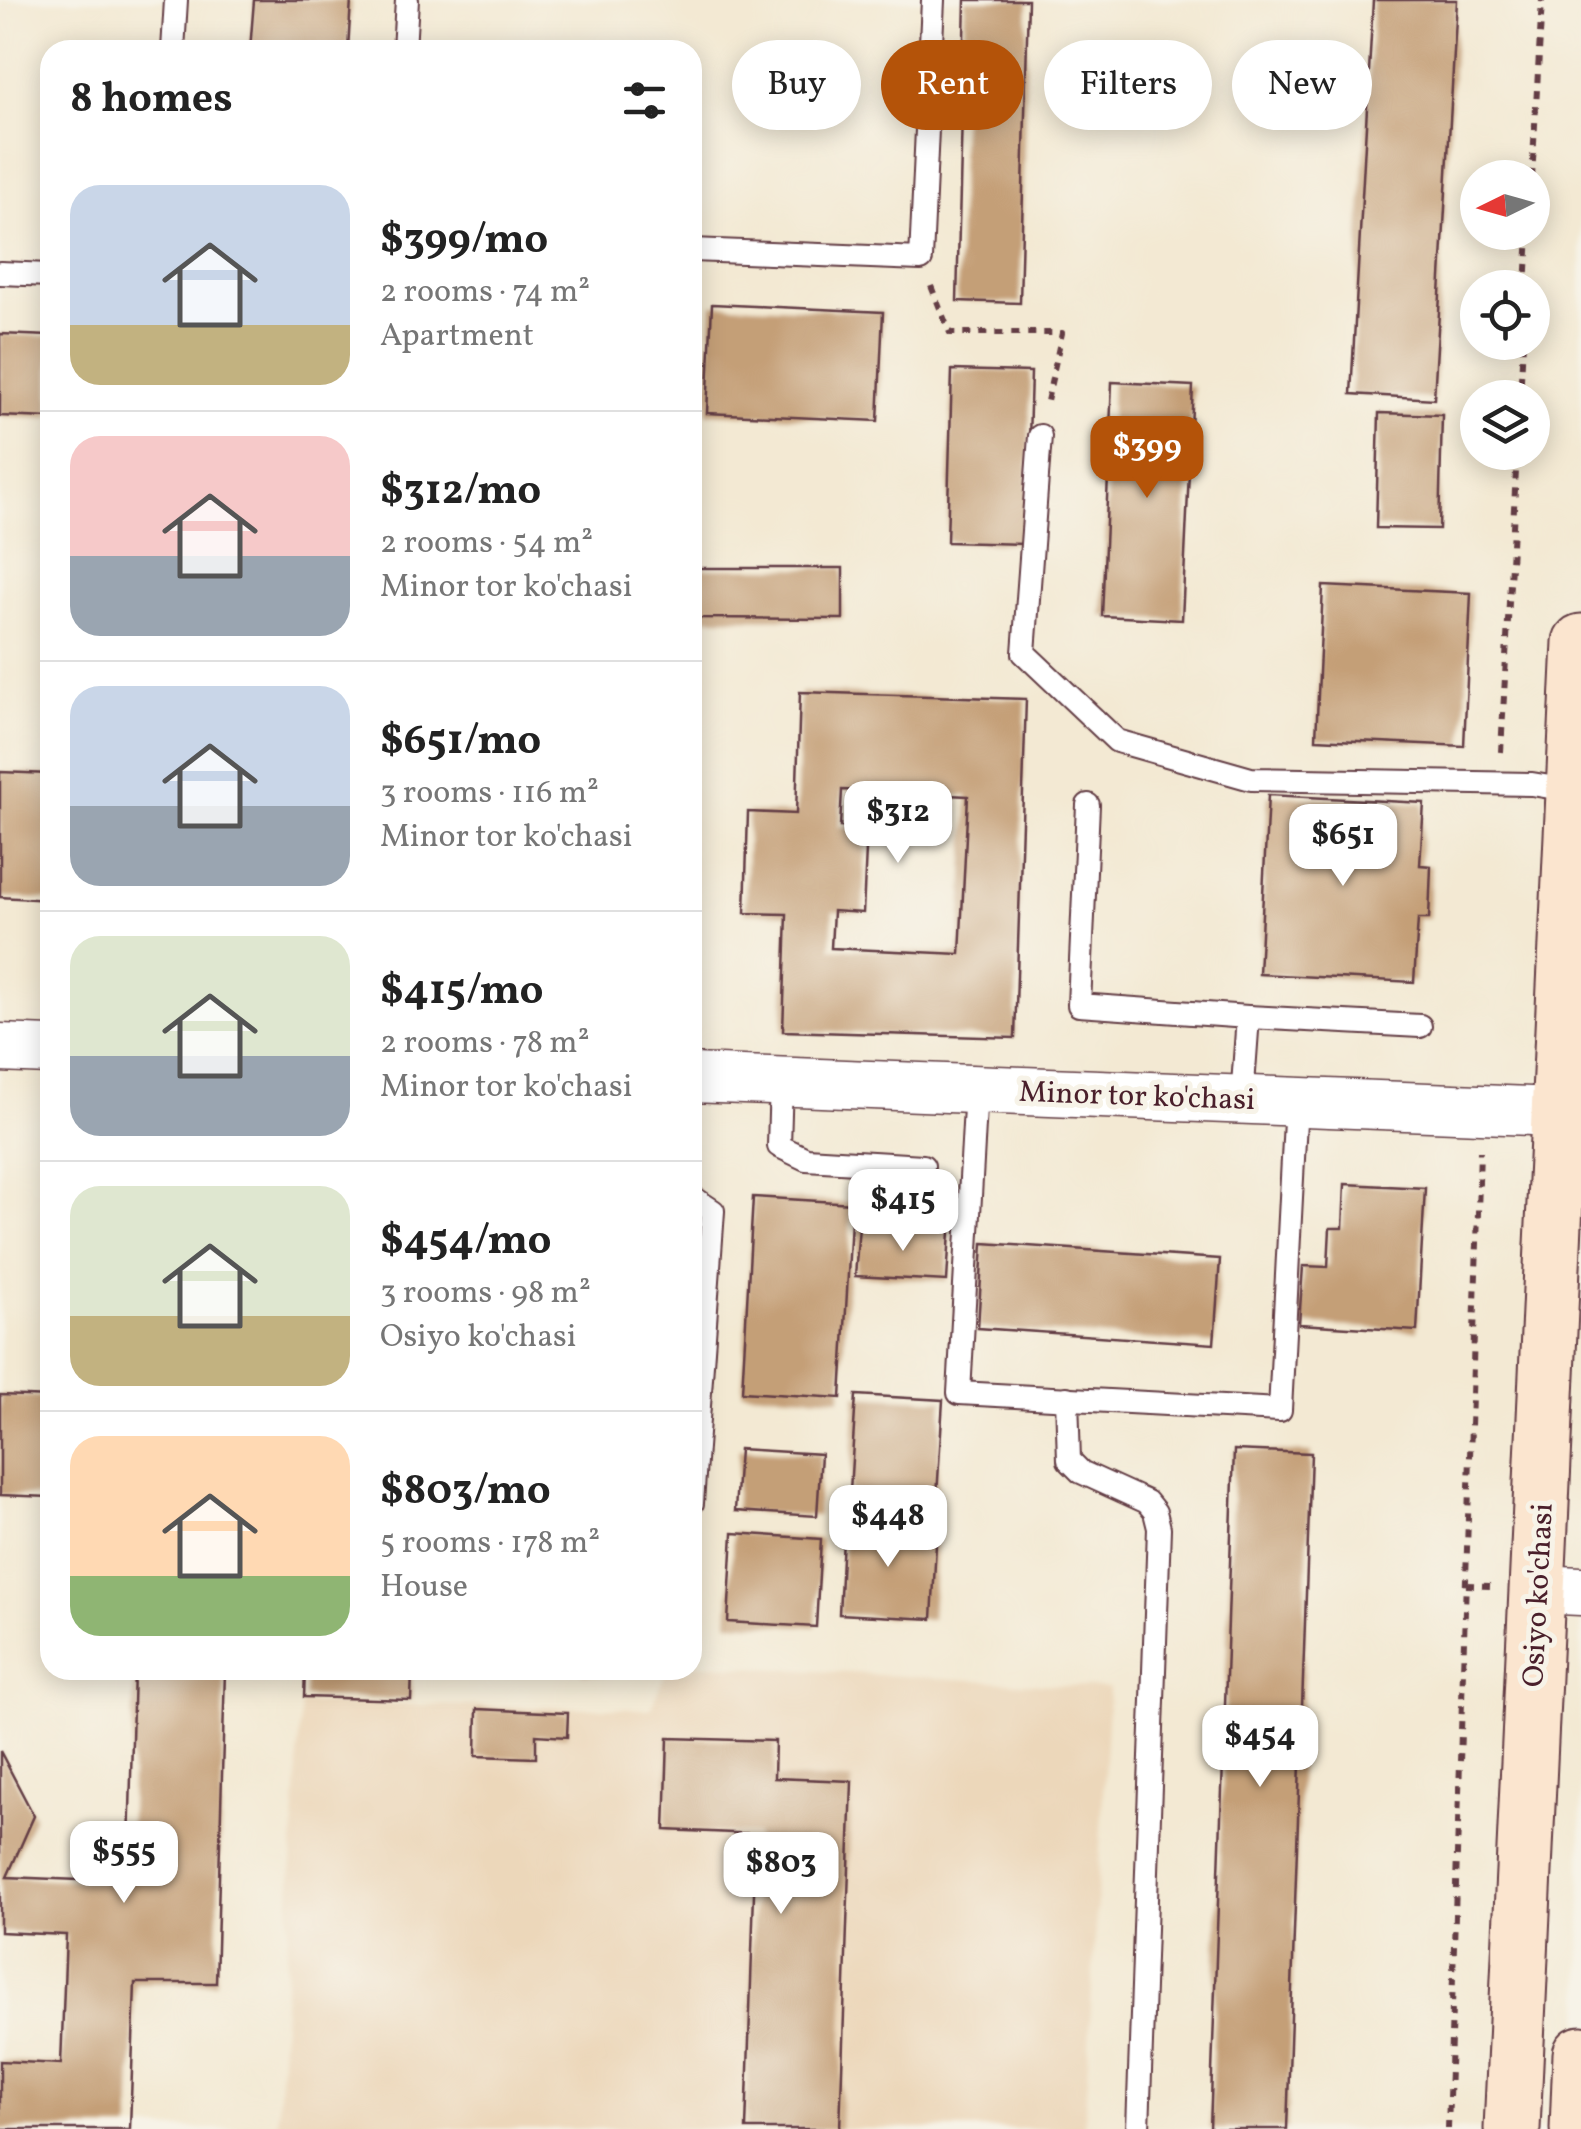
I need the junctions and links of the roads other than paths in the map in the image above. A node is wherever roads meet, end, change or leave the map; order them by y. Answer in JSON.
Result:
{"nodes":[{"id":1,"x":176,"y":0,"type":"edge"},
{"id":2,"x":406,"y":0,"type":"edge"},
{"id":3,"x":933,"y":0,"type":"edge"},
{"id":4,"x":174,"y":40,"type":"edge"},
{"id":5,"x":404,"y":40,"type":"edge"},
{"id":6,"x":702,"y":250,"type":"edge"},
{"id":7,"x":0,"y":274,"type":"edge"},
{"id":8,"x":40,"y":275,"type":"edge"},
{"id":9,"x":1040,"y":436,"type":"road end"},
{"id":10,"x":1581,"y":642,"type":"edge"},
{"id":11,"x":1574,"y":792,"type":"junction"},
{"id":12,"x":1088,"y":805,"type":"dead end"},
{"id":13,"x":1248,"y":1017,"type":"junction"},
{"id":14,"x":1420,"y":1026,"type":"dead end"},
{"id":15,"x":0,"y":1048,"type":"edge"},
{"id":16,"x":40,"y":1050,"type":"edge"},
{"id":17,"x":702,"y":1078,"type":"edge"},
{"id":18,"x":782,"y":1081,"type":"junction"},
{"id":19,"x":976,"y":1088,"type":"junction"},
{"id":20,"x":1242,"y":1098,"type":"junction"},
{"id":21,"x":1296,"y":1101,"type":"junction"},
{"id":22,"x":1570,"y":1113,"type":"edge"},
{"id":23,"x":924,"y":1166,"type":"dead end"},
{"id":24,"x":702,"y":1204,"type":"edge"},
{"id":25,"x":702,"y":1364,"type":"edge"},
{"id":26,"x":1067,"y":1398,"type":"junction"},
{"id":27,"x":1559,"y":1590,"type":"edge"},
{"id":28,"x":1581,"y":2054,"type":"edge"},
{"id":29,"x":1138,"y":2129,"type":"edge"},
{"id":30,"x":1512,"y":2129,"type":"edge"},
{"id":31,"x":1578,"y":2129,"type":"edge"}],
"edges":[{"from":1,"to":4,"type":"lane"},
{"from":2,"to":5,"type":"lane"},
{"from":3,"to":6,"type":"lane"},
{"from":7,"to":8,"type":"lane"},
{"from":9,"to":11,"type":"lane"},
{"from":10,"to":11,"type":"main road","name":"Osiyo ko'chasi"},
{"from":11,"to":22,"type":"main road","name":"Osiyo ko'chasi"},
{"from":12,"to":13,"type":"lane"},
{"from":13,"to":14,"type":"lane"},
{"from":13,"to":20,"type":"lane"},
{"from":15,"to":16,"type":"street"},
{"from":17,"to":18,"type":"street","name":"Minor tor ko'chasi"},
{"from":18,"to":19,"type":"street","name":"Minor tor ko'chasi"},
{"from":18,"to":23,"type":"lane"},
{"from":19,"to":20,"type":"street","name":"Minor tor ko'chasi"},
{"from":19,"to":26,"type":"lane"},
{"from":20,"to":21,"type":"street","name":"Minor tor ko'chasi"},
{"from":21,"to":22,"type":"street","name":"Minor tor ko'chasi"},
{"from":21,"to":26,"type":"lane"},
{"from":22,"to":27,"type":"main road","name":"Osiyo ko'chasi"},
{"from":24,"to":25,"type":"lane"},
{"from":26,"to":29,"type":"lane"},
{"from":27,"to":30,"type":"main road","name":"Osiyo ko'chasi"},
{"from":28,"to":31,"type":"main road"}]}
